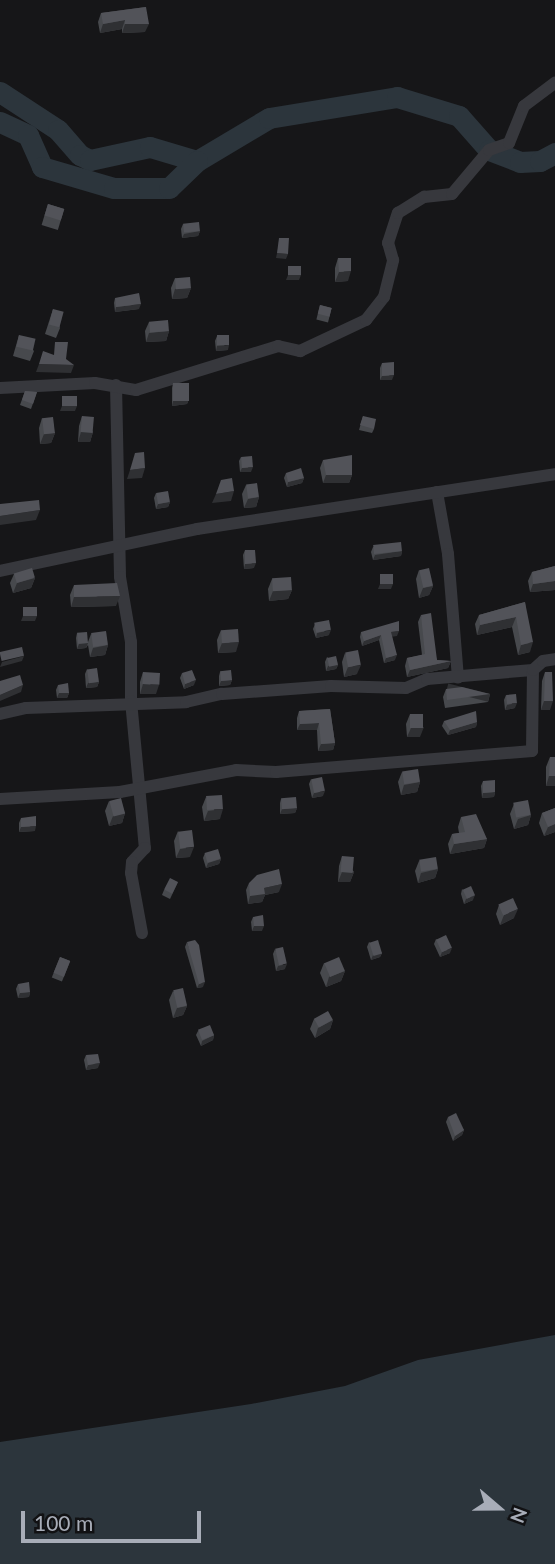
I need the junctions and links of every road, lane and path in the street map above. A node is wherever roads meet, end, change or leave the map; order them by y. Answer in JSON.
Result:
{"nodes":[{"id":1,"x":555,"y":83,"type":"edge"},
{"id":2,"x":116,"y":385,"type":"junction"},
{"id":3,"x":0,"y":388,"type":"edge"},
{"id":4,"x":555,"y":474,"type":"edge"},
{"id":5,"x":437,"y":492,"type":"junction"},
{"id":6,"x":119,"y":543,"type":"junction"},
{"id":7,"x":0,"y":571,"type":"edge"},
{"id":8,"x":555,"y":659,"type":"edge"},
{"id":9,"x":533,"y":670,"type":"junction"},
{"id":10,"x":458,"y":678,"type":"junction"},
{"id":11,"x":131,"y":701,"type":"junction"},
{"id":12,"x":0,"y":715,"type":"edge"},
{"id":13,"x":139,"y":786,"type":"junction"},
{"id":14,"x":0,"y":799,"type":"edge"},
{"id":15,"x":142,"y":933,"type":"dead end"}],
"edges":[{"from":1,"to":2,"type":"street"},
{"from":2,"to":3,"type":"street"},
{"from":2,"to":6,"type":"street"},
{"from":4,"to":5,"type":"street"},
{"from":5,"to":6,"type":"street"},
{"from":5,"to":10,"type":"street"},
{"from":6,"to":7,"type":"street"},
{"from":6,"to":11,"type":"street"},
{"from":8,"to":9,"type":"street"},
{"from":9,"to":10,"type":"street"},
{"from":9,"to":13,"type":"street"},
{"from":10,"to":11,"type":"street"},
{"from":11,"to":12,"type":"street"},
{"from":11,"to":13,"type":"street"},
{"from":13,"to":14,"type":"street"},
{"from":13,"to":15,"type":"street"}]}
